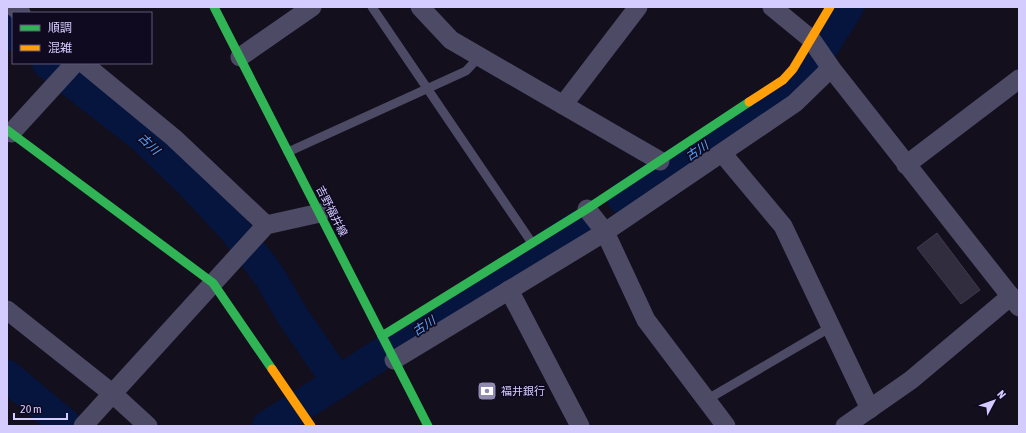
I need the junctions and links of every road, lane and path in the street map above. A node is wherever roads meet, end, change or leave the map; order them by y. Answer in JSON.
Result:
{"nodes":[{"id":1,"x":214,"y":7,"type":"edge"},
{"id":2,"x":312,"y":7,"type":"edge"},
{"id":3,"x":372,"y":7,"type":"edge"},
{"id":4,"x":420,"y":7,"type":"edge"},
{"id":5,"x":638,"y":7,"type":"edge"},
{"id":6,"x":772,"y":7,"type":"edge"},
{"id":7,"x":830,"y":7,"type":"edge"},
{"id":8,"x":812,"y":39,"type":"junction"},
{"id":9,"x":480,"y":56,"type":"junction"},
{"id":10,"x":240,"y":57,"type":"junction"},
{"id":11,"x":77,"y":64,"type":"edge"},
{"id":12,"x":831,"y":68,"type":"junction"},
{"id":13,"x":1019,"y":79,"type":"edge"},
{"id":14,"x":428,"y":88,"type":"junction"},
{"id":15,"x":563,"y":105,"type":"junction"},
{"id":16,"x":9,"y":132,"type":"edge"},
{"id":17,"x":288,"y":152,"type":"junction"},
{"id":18,"x":722,"y":153,"type":"junction"},
{"id":19,"x":660,"y":161,"type":"junction"},
{"id":20,"x":906,"y":165,"type":"junction"},
{"id":21,"x":586,"y":209,"type":"junction"},
{"id":22,"x":320,"y":213,"type":"junction"},
{"id":23,"x":261,"y":230,"type":"junction"},
{"id":24,"x":605,"y":232,"type":"junction"},
{"id":25,"x":532,"y":244,"type":"junction"},
{"id":26,"x":213,"y":283,"type":"junction"},
{"id":27,"x":509,"y":290,"type":"junction"},
{"id":28,"x":1015,"y":302,"type":"edge"},
{"id":29,"x":7,"y":310,"type":"edge"},
{"id":30,"x":831,"y":327,"type":"junction"},
{"id":31,"x":382,"y":336,"type":"junction"},
{"id":32,"x":394,"y":360,"type":"junction"},
{"id":33,"x":113,"y":394,"type":"junction"},
{"id":34,"x":708,"y":399,"type":"junction"},
{"id":35,"x":870,"y":409,"type":"junction"},
{"id":36,"x":83,"y":426,"type":"edge"},
{"id":37,"x":148,"y":426,"type":"edge"},
{"id":38,"x":311,"y":426,"type":"edge"},
{"id":39,"x":428,"y":426,"type":"edge"},
{"id":40,"x":580,"y":426,"type":"edge"},
{"id":41,"x":726,"y":426,"type":"edge"},
{"id":42,"x":845,"y":426,"type":"edge"}],
"edges":[{"from":1,"to":10,"type":"street","name":"吉野福井線"},
{"from":2,"to":10,"type":"street"},
{"from":3,"to":14,"type":"lane"},
{"from":4,"to":9,"type":"street"},
{"from":5,"to":15,"type":"street"},
{"from":6,"to":8,"type":"street"},
{"from":7,"to":8,"type":"street"},
{"from":8,"to":12,"type":"street"},
{"from":8,"to":19,"type":"street"},
{"from":9,"to":14,"type":"lane"},
{"from":9,"to":15,"type":"street"},
{"from":10,"to":17,"type":"street","name":"吉野福井線"},
{"from":11,"to":16,"type":"street"},
{"from":11,"to":23,"type":"street"},
{"from":12,"to":18,"type":"street"},
{"from":12,"to":20,"type":"street"},
{"from":13,"to":20,"type":"street"},
{"from":14,"to":17,"type":"lane"},
{"from":14,"to":25,"type":"lane"},
{"from":15,"to":19,"type":"street"},
{"from":16,"to":26,"type":"street"},
{"from":17,"to":22,"type":"street","name":"吉野福井線"},
{"from":18,"to":24,"type":"street"},
{"from":18,"to":30,"type":"street"},
{"from":19,"to":21,"type":"street"},
{"from":20,"to":28,"type":"street"},
{"from":21,"to":24,"type":"street"},
{"from":21,"to":25,"type":"street"},
{"from":22,"to":23,"type":"street"},
{"from":22,"to":31,"type":"street","name":"吉野福井線"},
{"from":23,"to":26,"type":"street"},
{"from":24,"to":27,"type":"street"},
{"from":24,"to":34,"type":"street"},
{"from":25,"to":31,"type":"street"},
{"from":26,"to":33,"type":"street"},
{"from":26,"to":38,"type":"street"},
{"from":27,"to":32,"type":"street"},
{"from":27,"to":40,"type":"street"},
{"from":28,"to":35,"type":"street"},
{"from":29,"to":33,"type":"street"},
{"from":30,"to":34,"type":"lane"},
{"from":30,"to":35,"type":"street"},
{"from":31,"to":32,"type":"street","name":"吉野福井線"},
{"from":32,"to":39,"type":"street","name":"吉野福井線"},
{"from":33,"to":36,"type":"street"},
{"from":33,"to":37,"type":"street"},
{"from":34,"to":41,"type":"street"},
{"from":35,"to":42,"type":"street"}]}
